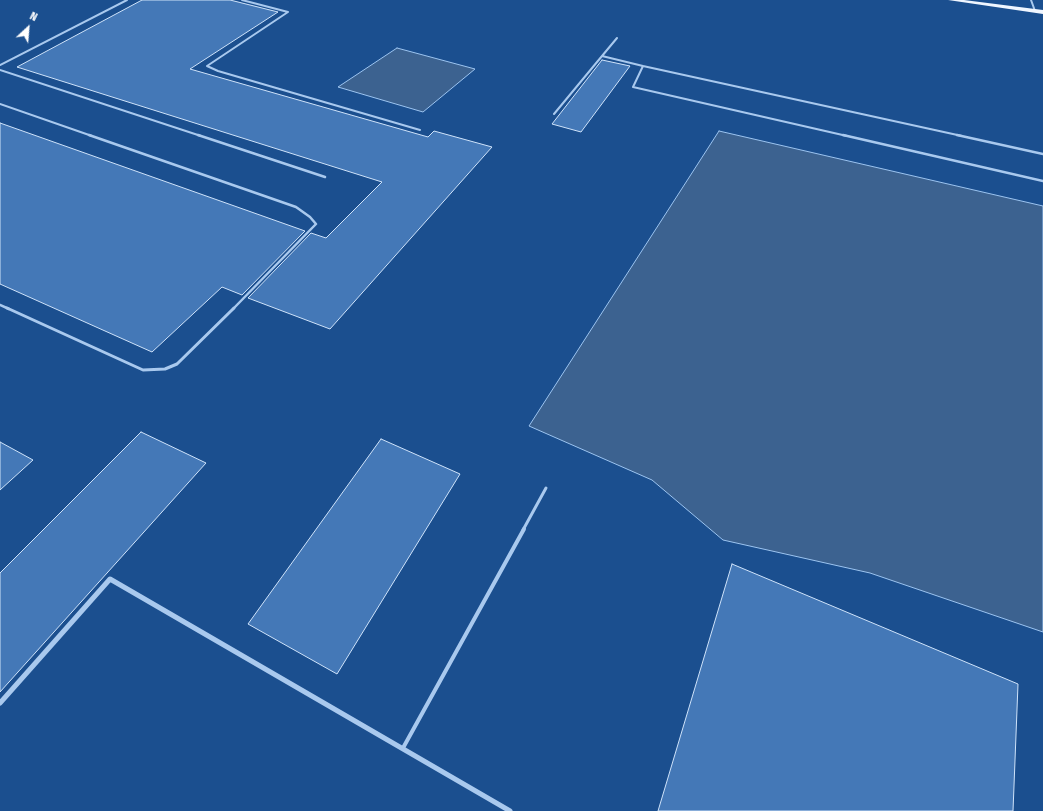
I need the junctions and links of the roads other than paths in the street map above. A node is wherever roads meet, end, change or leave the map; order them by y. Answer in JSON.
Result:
{"nodes":[{"id":1,"x":127,"y":0,"type":"edge"},
{"id":2,"x":242,"y":0,"type":"edge"},
{"id":3,"x":951,"y":0,"type":"edge"},
{"id":4,"x":1031,"y":0,"type":"edge"},
{"id":5,"x":1035,"y":11,"type":"junction"},
{"id":6,"x":1043,"y":12,"type":"edge"},
{"id":7,"x":616,"y":38,"type":"dead end"},
{"id":8,"x":602,"y":56,"type":"junction"},
{"id":9,"x":0,"y":65,"type":"edge"},
{"id":10,"x":643,"y":66,"type":"junction"},
{"id":11,"x":0,"y":70,"type":"edge"},
{"id":12,"x":0,"y":104,"type":"edge"},
{"id":13,"x":554,"y":114,"type":"dead end"},
{"id":14,"x":420,"y":130,"type":"dead end"},
{"id":15,"x":1043,"y":154,"type":"edge"},
{"id":16,"x":325,"y":177,"type":"dead end"},
{"id":17,"x":1043,"y":181,"type":"edge"},
{"id":18,"x":0,"y":305,"type":"edge"},
{"id":19,"x":546,"y":488,"type":"dead end"},
{"id":20,"x":0,"y":703,"type":"edge"},
{"id":21,"x":403,"y":748,"type":"junction"},
{"id":22,"x":510,"y":811,"type":"edge"}],
"edges":[{"from":1,"to":9,"type":"lane"},
{"from":2,"to":14,"type":"lane"},
{"from":3,"to":5,"type":"main road"},
{"from":4,"to":5,"type":"lane"},
{"from":5,"to":6,"type":"main road"},
{"from":7,"to":8,"type":"lane"},
{"from":8,"to":10,"type":"lane"},
{"from":8,"to":13,"type":"lane"},
{"from":10,"to":15,"type":"lane"},
{"from":10,"to":17,"type":"lane"},
{"from":11,"to":16,"type":"lane"},
{"from":12,"to":18,"type":"lane"},
{"from":19,"to":21,"type":"lane"},
{"from":20,"to":21,"type":"street"},
{"from":21,"to":22,"type":"street"}]}
